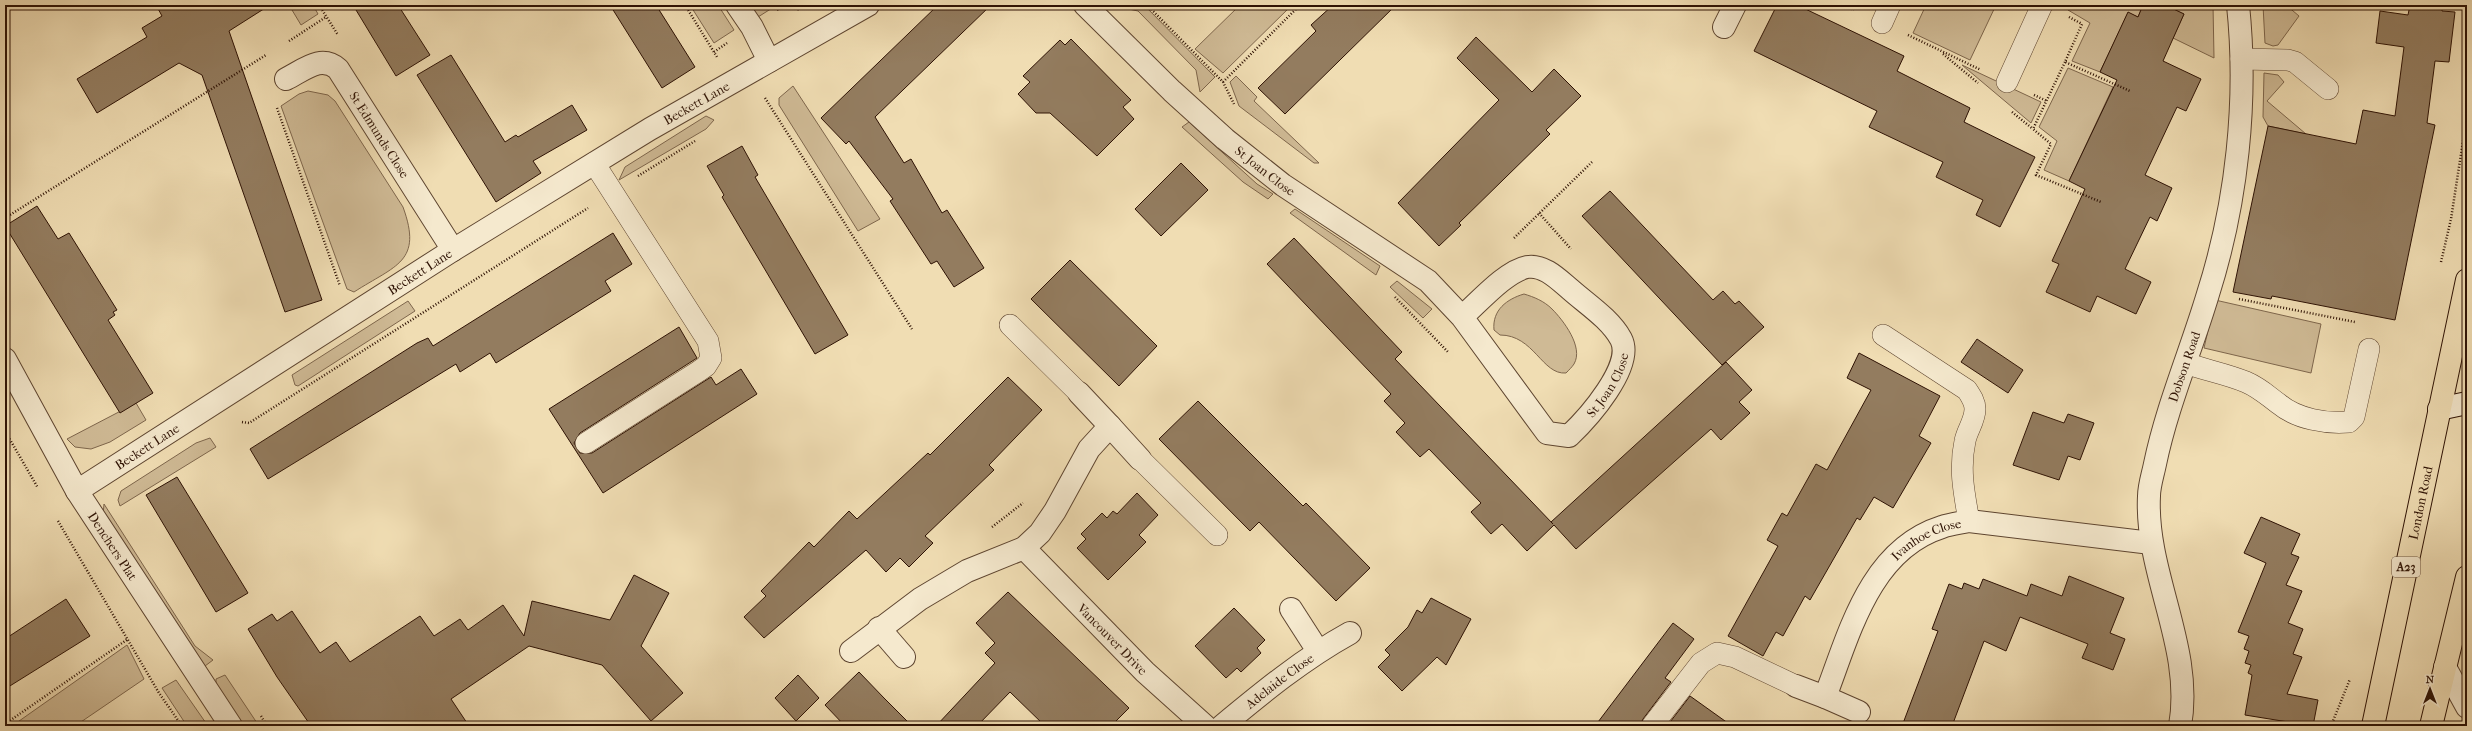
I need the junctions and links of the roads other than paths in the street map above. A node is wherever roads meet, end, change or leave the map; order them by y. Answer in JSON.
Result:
{"nodes":[{"id":1,"x":737,"y":5,"type":"edge"},
{"id":2,"x":868,"y":5,"type":"edge"},
{"id":3,"x":1085,"y":5,"type":"edge"},
{"id":4,"x":1735,"y":5,"type":"edge"},
{"id":5,"x":2042,"y":5,"type":"edge"},
{"id":6,"x":2238,"y":5,"type":"edge"},
{"id":7,"x":1724,"y":27,"type":"dead end"},
{"id":8,"x":2241,"y":60,"type":"junction"},
{"id":9,"x":769,"y":61,"type":"junction"},
{"id":10,"x":286,"y":79,"type":"dead end"},
{"id":11,"x":2007,"y":82,"type":"road end"},
{"id":12,"x":2328,"y":89,"type":"dead end"},
{"id":13,"x":594,"y":163,"type":"junction"},
{"id":14,"x":453,"y":250,"type":"junction"},
{"id":15,"x":2467,"y":280,"type":"edge"},
{"id":16,"x":1462,"y":317,"type":"junction"},
{"id":17,"x":2462,"y":324,"type":"edge"},
{"id":18,"x":1010,"y":325,"type":"dead end"},
{"id":19,"x":1883,"y":334,"type":"dead end"},
{"id":20,"x":2369,"y":350,"type":"dead end"},
{"id":21,"x":5,"y":359,"type":"edge"},
{"id":22,"x":2185,"y":363,"type":"junction"},
{"id":23,"x":1079,"y":393,"type":"joint"},
{"id":24,"x":2467,"y":403,"type":"edge"},
{"id":25,"x":2439,"y":409,"type":"junction"},
{"id":26,"x":1110,"y":426,"type":"junction"},
{"id":27,"x":586,"y":442,"type":"dead end"},
{"id":28,"x":1140,"y":459,"type":"joint"},
{"id":29,"x":77,"y":491,"type":"junction"},
{"id":30,"x":1969,"y":521,"type":"junction"},
{"id":31,"x":1217,"y":535,"type":"dead end"},
{"id":32,"x":2151,"y":543,"type":"junction"},
{"id":33,"x":1024,"y":548,"type":"junction"},
{"id":34,"x":2467,"y":577,"type":"edge"},
{"id":35,"x":1291,"y":609,"type":"dead end"},
{"id":36,"x":879,"y":628,"type":"junction"},
{"id":37,"x":1350,"y":634,"type":"dead end"},
{"id":38,"x":850,"y":651,"type":"dead end"},
{"id":39,"x":1318,"y":651,"type":"junction"},
{"id":40,"x":904,"y":657,"type":"dead end"},
{"id":41,"x":2445,"y":667,"type":"junction"},
{"id":42,"x":1796,"y":686,"type":"joint"},
{"id":43,"x":1825,"y":697,"type":"junction"},
{"id":44,"x":2467,"y":707,"type":"edge"},
{"id":45,"x":1859,"y":712,"type":"dead end"},
{"id":46,"x":2185,"y":725,"type":"edge"},
{"id":47,"x":231,"y":726,"type":"edge"},
{"id":48,"x":1205,"y":726,"type":"edge"},
{"id":49,"x":1222,"y":726,"type":"edge"},
{"id":50,"x":1652,"y":726,"type":"edge"},
{"id":51,"x":2373,"y":726,"type":"edge"},
{"id":52,"x":2431,"y":726,"type":"edge"}],
"edges":[{"from":1,"to":9,"type":"street"},
{"from":2,"to":9,"type":"street","name":"Beckett Lane"},
{"from":3,"to":16,"type":"street","name":"St Joan Close"},
{"from":4,"to":7,"type":"street"},
{"from":5,"to":11,"type":"lane"},
{"from":6,"to":8,"type":"street","name":"Dobson Road"},
{"from":8,"to":12,"type":"lane"},
{"from":8,"to":22,"type":"street","name":"Dobson Road"},
{"from":9,"to":13,"type":"street","name":"Beckett Lane"},
{"from":10,"to":14,"type":"street","name":"St Edmunds Close"},
{"from":13,"to":14,"type":"street","name":"Beckett Lane"},
{"from":13,"to":27,"type":"lane"},
{"from":14,"to":29,"type":"street","name":"Beckett Lane"},
{"from":15,"to":17,"type":"main road","name":"London Road","number":"A23"},
{"from":16,"to":16,"type":"street","name":"St Joan Close"},
{"from":17,"to":25,"type":"main road","name":"London Road","number":"A23"},
{"from":18,"to":23,"type":"lane"},
{"from":19,"to":30,"type":"lane"},
{"from":20,"to":22,"type":"lane"},
{"from":21,"to":29,"type":"street","name":"Denchers Plat"},
{"from":22,"to":32,"type":"street","name":"Dobson Road"},
{"from":23,"to":26,"type":"street"},
{"from":24,"to":25,"type":"street"},
{"from":25,"to":51,"type":"main road","name":"London Road","number":"A23"},
{"from":26,"to":28,"type":"street"},
{"from":26,"to":33,"type":"street"},
{"from":28,"to":31,"type":"lane"},
{"from":29,"to":47,"type":"street","name":"Denchers Plat"},
{"from":30,"to":32,"type":"street","name":"Ivanhoe Close"},
{"from":30,"to":43,"type":"street","name":"Ivanhoe Close"},
{"from":32,"to":46,"type":"street","name":"Dobson Road"},
{"from":33,"to":36,"type":"street"},
{"from":33,"to":48,"type":"street","name":"Vancouver Drive"},
{"from":34,"to":41,"type":"main road"},
{"from":35,"to":39,"type":"street","name":"Adelaide Close"},
{"from":36,"to":38,"type":"street"},
{"from":36,"to":40,"type":"street"},
{"from":37,"to":39,"type":"street","name":"Adelaide Close"},
{"from":39,"to":49,"type":"street","name":"Adelaide Close"},
{"from":41,"to":44,"type":"street"},
{"from":41,"to":52,"type":"main road"},
{"from":42,"to":43,"type":"street"},
{"from":42,"to":50,"type":"lane"},
{"from":43,"to":45,"type":"street"}]}
